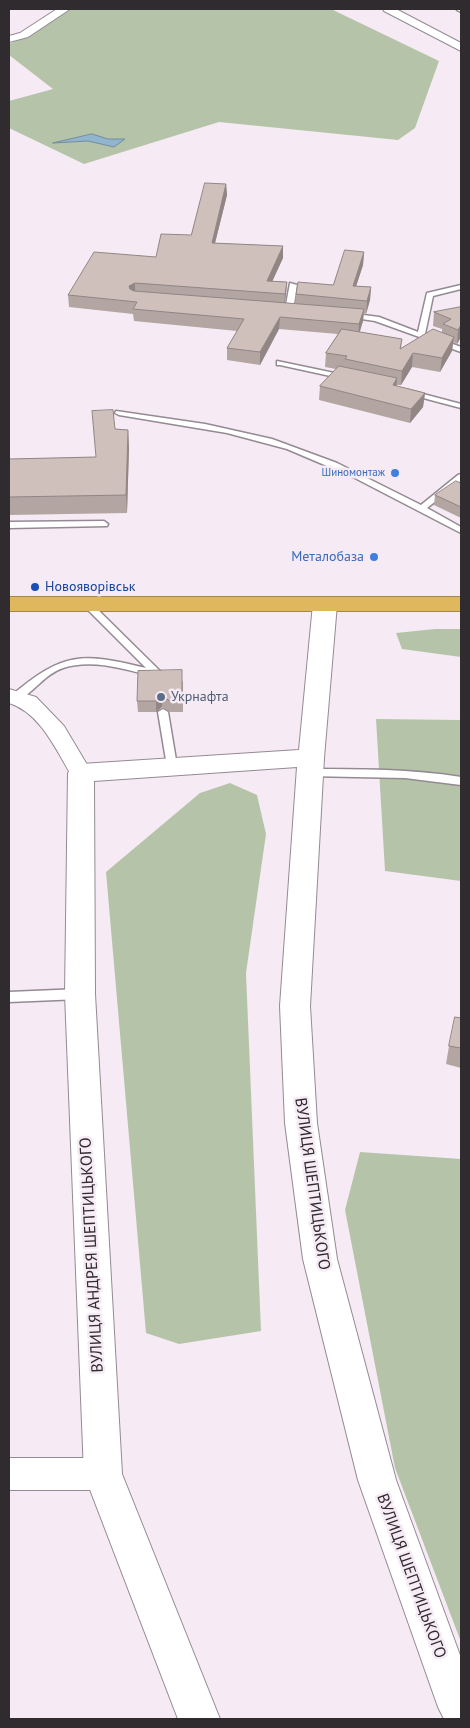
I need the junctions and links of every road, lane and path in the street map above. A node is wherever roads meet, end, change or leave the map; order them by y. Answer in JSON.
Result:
{"nodes":[{"id":1,"x":64,"y":9,"type":"edge"},
{"id":2,"x":388,"y":9,"type":"edge"},
{"id":3,"x":9,"y":39,"type":"edge"},
{"id":4,"x":461,"y":48,"type":"edge"},
{"id":5,"x":293,"y":285,"type":"dead end"},
{"id":6,"x":461,"y":286,"type":"edge"},
{"id":7,"x":279,"y":310,"type":"edge"},
{"id":8,"x":289,"y":310,"type":"junction"},
{"id":9,"x":298,"y":311,"type":"edge"},
{"id":10,"x":341,"y":314,"type":"edge"},
{"id":11,"x":432,"y":322,"type":"dead end"},
{"id":12,"x":423,"y":323,"type":"junction"},
{"id":13,"x":421,"y":335,"type":"junction"},
{"id":14,"x":461,"y":350,"type":"edge"},
{"id":15,"x":280,"y":363,"type":"dead end"},
{"id":16,"x":354,"y":379,"type":"edge"},
{"id":17,"x":400,"y":389,"type":"edge"},
{"id":18,"x":461,"y":406,"type":"edge"},
{"id":19,"x":119,"y":413,"type":"dead end"},
{"id":20,"x":461,"y":477,"type":"edge"},
{"id":21,"x":421,"y":509,"type":"junction"},
{"id":22,"x":104,"y":524,"type":"dead end"},
{"id":23,"x":9,"y":525,"type":"edge"},
{"id":24,"x":461,"y":530,"type":"edge"},
{"id":25,"x":86,"y":603,"type":"junction"},
{"id":26,"x":9,"y":604,"type":"edge"},
{"id":27,"x":325,"y":604,"type":"junction"},
{"id":28,"x":461,"y":604,"type":"edge"},
{"id":29,"x":12,"y":697,"type":"edge"},
{"id":30,"x":163,"y":712,"type":"dead end"},
{"id":31,"x":311,"y":765,"type":"junction"},
{"id":32,"x":172,"y":766,"type":"junction"},
{"id":33,"x":81,"y":773,"type":"junction"},
{"id":34,"x":461,"y":781,"type":"edge"},
{"id":35,"x":80,"y":994,"type":"junction"},
{"id":36,"x":9,"y":997,"type":"edge"},
{"id":37,"x":9,"y":1474,"type":"edge"},
{"id":38,"x":103,"y":1474,"type":"junction"},
{"id":39,"x":461,"y":1709,"type":"edge"},
{"id":40,"x":199,"y":1719,"type":"edge"}],
"edges":[{"from":1,"to":3,"type":"street"},
{"from":2,"to":4,"type":"street"},
{"from":5,"to":8,"type":"lane"},
{"from":6,"to":12,"type":"lane"},
{"from":7,"to":8,"type":"lane"},
{"from":8,"to":9,"type":"lane"},
{"from":10,"to":13,"type":"lane"},
{"from":11,"to":12,"type":"lane"},
{"from":12,"to":13,"type":"lane"},
{"from":13,"to":14,"type":"lane"},
{"from":15,"to":16,"type":"lane"},
{"from":17,"to":18,"type":"lane"},
{"from":19,"to":21,"type":"lane"},
{"from":20,"to":21,"type":"lane"},
{"from":21,"to":24,"type":"lane"},
{"from":22,"to":23,"type":"lane"},
{"from":25,"to":26,"type":"highway"},
{"from":25,"to":27,"type":"highway"},
{"from":25,"to":29,"type":"lane"},
{"from":27,"to":28,"type":"highway"},
{"from":27,"to":31,"type":"street","name":"ВУЛИЦЯ ШЕПТИЦЬКОГО"},
{"from":29,"to":33,"type":"street"},
{"from":30,"to":32,"type":"lane"},
{"from":31,"to":32,"type":"street"},
{"from":31,"to":34,"type":"lane"},
{"from":31,"to":39,"type":"street","name":"ВУЛИЦЯ ШЕПТИЦЬКОГО"},
{"from":32,"to":33,"type":"street"},
{"from":33,"to":35,"type":"street","name":"ВУЛИЦЯ АНДРЕЯ ШЕПТИЦЬКОГО"},
{"from":35,"to":36,"type":"lane"},
{"from":35,"to":38,"type":"street","name":"ВУЛИЦЯ АНДРЕЯ ШЕПТИЦЬКОГО"},
{"from":37,"to":38,"type":"street"},
{"from":38,"to":40,"type":"street","name":"ВУЛИЦЯ АНДРЕЯ ШЕПТИЦЬКОГО"}]}
